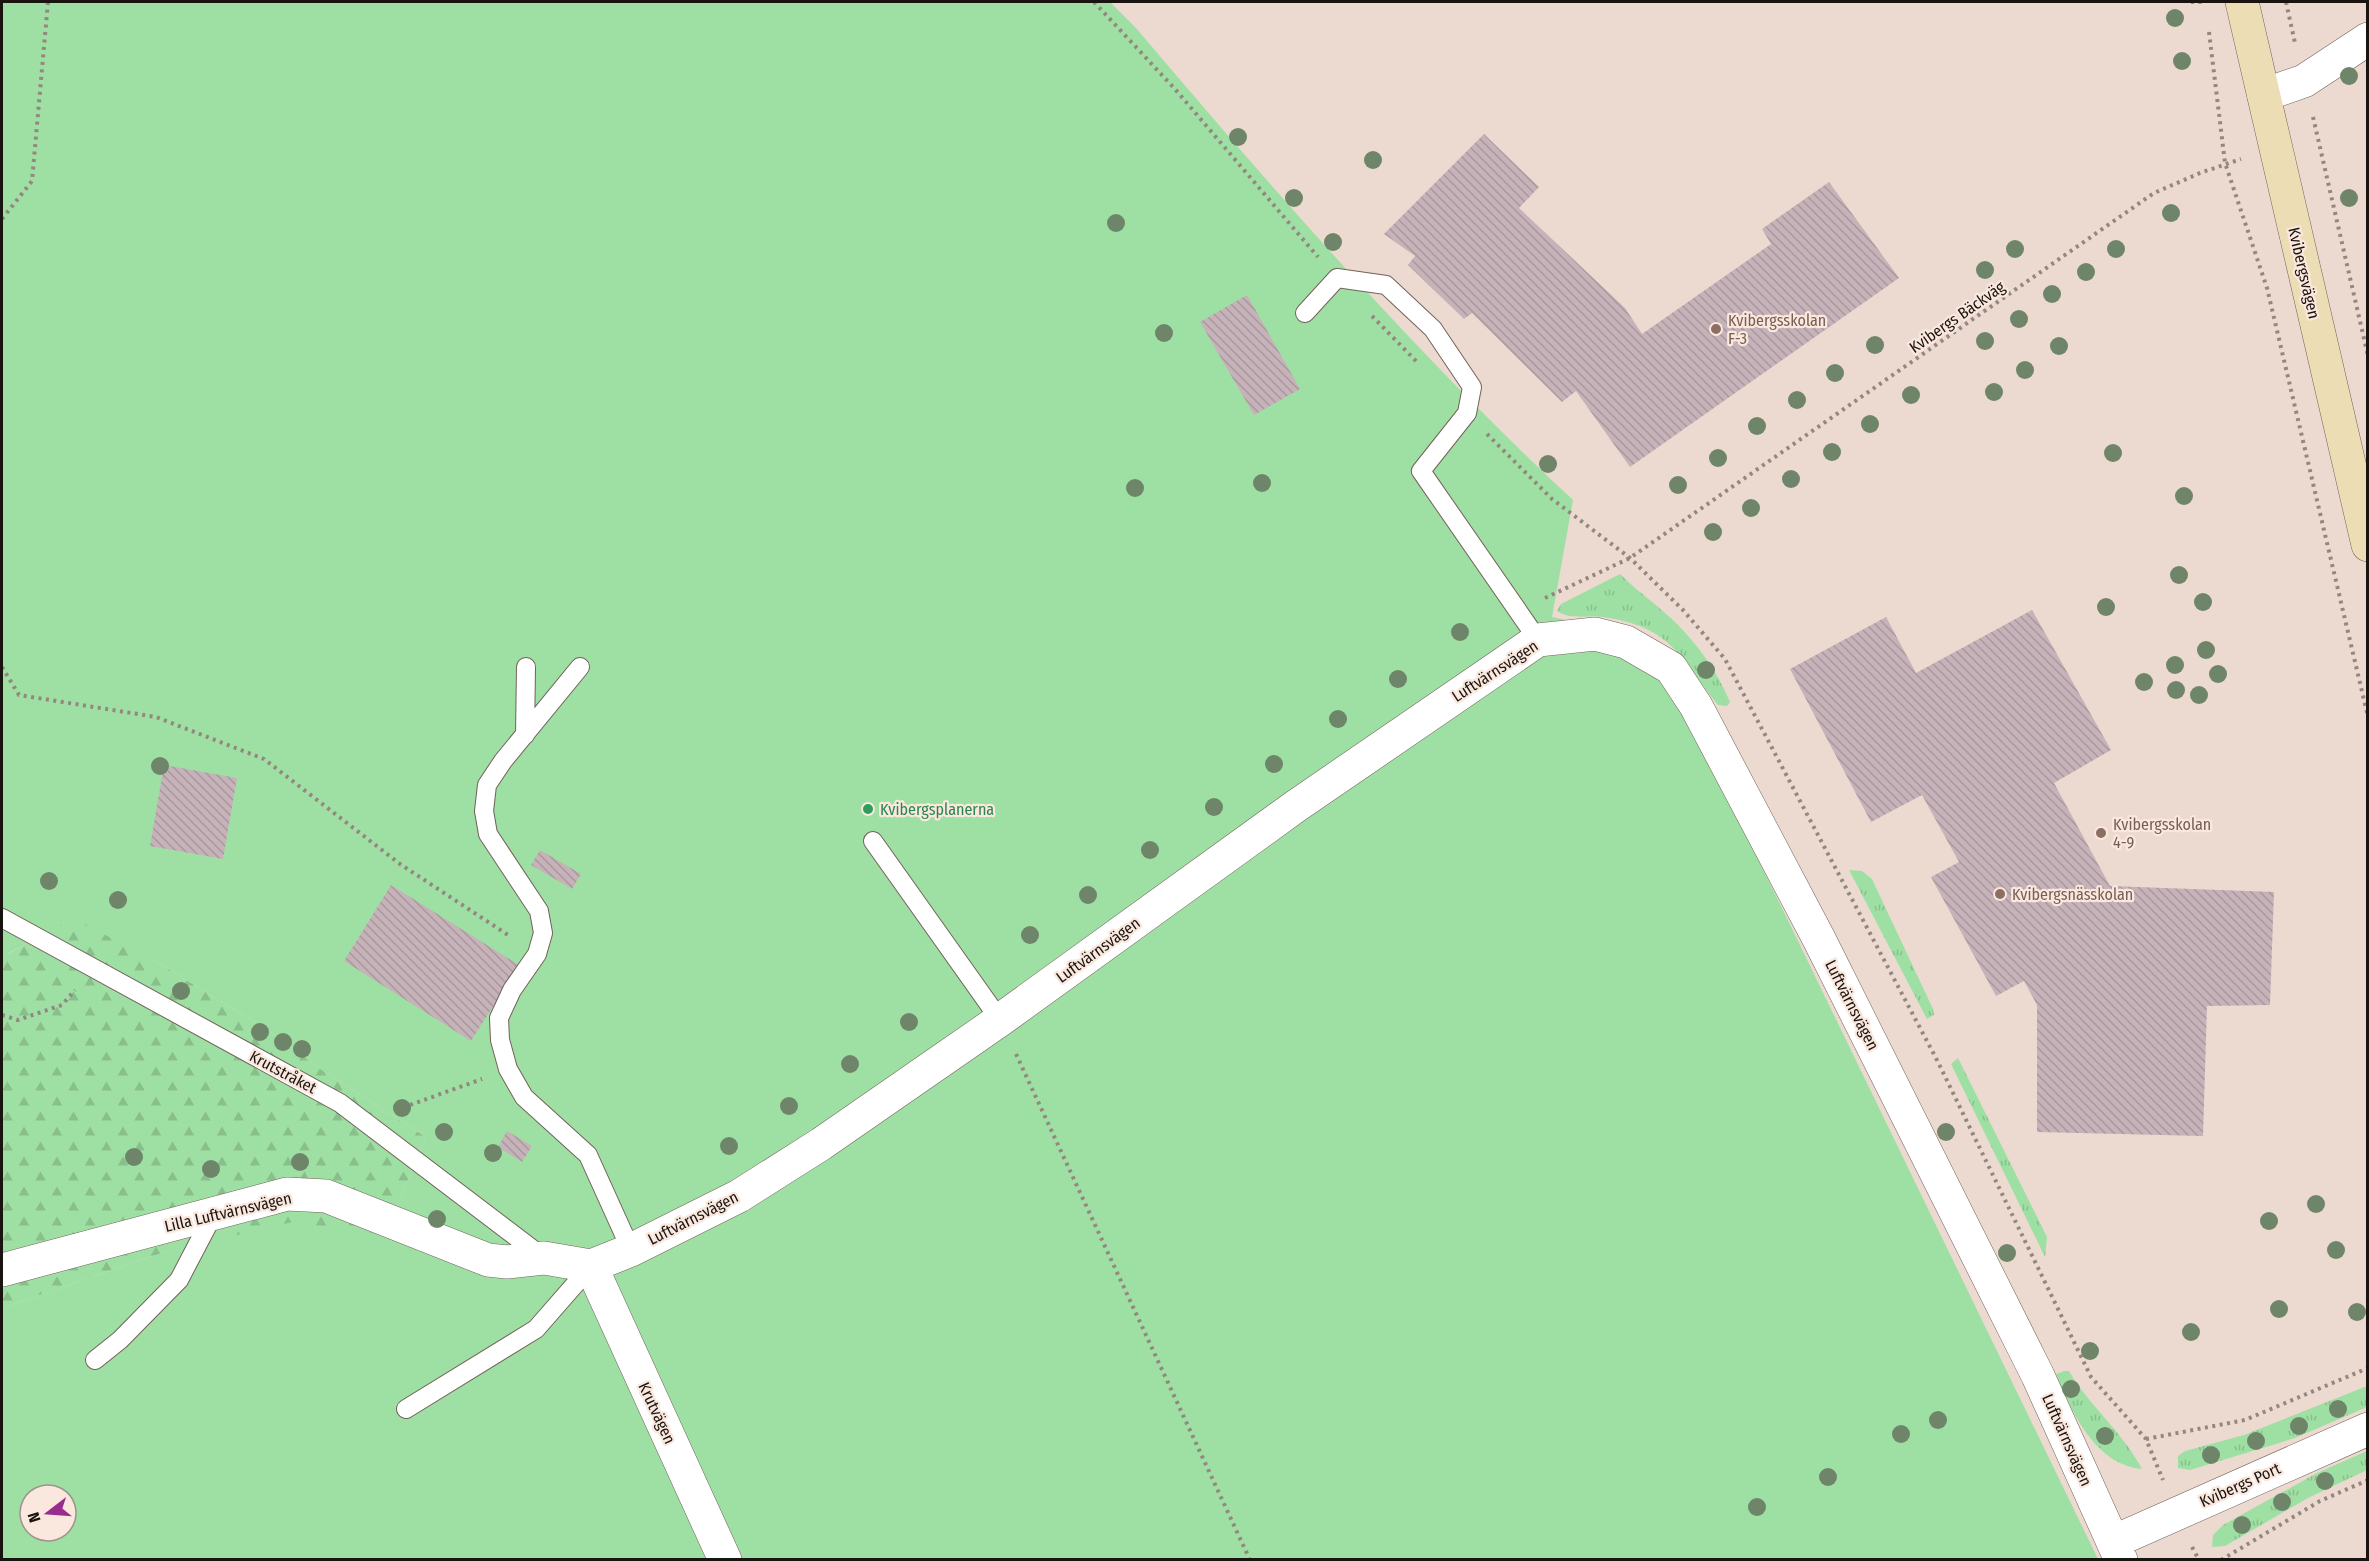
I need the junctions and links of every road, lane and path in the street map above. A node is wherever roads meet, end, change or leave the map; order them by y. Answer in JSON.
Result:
{"nodes":[{"id":1,"x":48,"y":2,"type":"edge"},
{"id":2,"x":2191,"y":2,"type":"edge"},
{"id":3,"x":2205,"y":2,"type":"edge"},
{"id":4,"x":2241,"y":2,"type":"edge"},
{"id":5,"x":2286,"y":2,"type":"edge"},
{"id":6,"x":2206,"y":14,"type":"dead end"},
{"id":7,"x":2208,"y":25,"type":"dead end"},
{"id":8,"x":2367,"y":39,"type":"edge"},
{"id":9,"x":2304,"y":81,"type":"junction"},
{"id":10,"x":2264,"y":95,"type":"junction"},
{"id":11,"x":2318,"y":141,"type":"junction"},
{"id":12,"x":2275,"y":151,"type":"junction"},
{"id":13,"x":2225,"y":164,"type":"junction"},
{"id":14,"x":2,"y":219,"type":"edge"},
{"id":15,"x":1305,"y":313,"type":"dead end"},
{"id":16,"x":2367,"y":356,"type":"edge"},
{"id":17,"x":2367,"y":545,"type":"edge"},
{"id":18,"x":1538,"y":640,"type":"junction"},
{"id":19,"x":2,"y":667,"type":"edge"},
{"id":20,"x":526,"y":667,"type":"dead end"},
{"id":21,"x":580,"y":668,"type":"dead end"},
{"id":22,"x":2367,"y":717,"type":"edge"},
{"id":23,"x":525,"y":735,"type":"junction"},
{"id":24,"x":873,"y":841,"type":"dead end"},
{"id":25,"x":2,"y":918,"type":"edge"},
{"id":26,"x":537,"y":954,"type":"junction"},
{"id":27,"x":94,"y":970,"type":"junction"},
{"id":28,"x":2,"y":1016,"type":"edge"},
{"id":29,"x":1000,"y":1020,"type":"junction"},
{"id":30,"x":508,"y":1069,"type":"junction"},
{"id":31,"x":363,"y":1120,"type":"junction"},
{"id":32,"x":214,"y":1214,"type":"junction"},
{"id":33,"x":631,"y":1250,"type":"junction"},
{"id":34,"x":544,"y":1258,"type":"junction"},
{"id":35,"x":591,"y":1266,"type":"junction"},
{"id":36,"x":2,"y":1270,"type":"edge"},
{"id":37,"x":95,"y":1360,"type":"dead end"},
{"id":38,"x":2367,"y":1368,"type":"edge"},
{"id":39,"x":406,"y":1409,"type":"dead end"},
{"id":40,"x":2367,"y":1429,"type":"edge"},
{"id":41,"x":2146,"y":1439,"type":"junction"},
{"id":42,"x":2367,"y":1480,"type":"edge"},
{"id":43,"x":2177,"y":1512,"type":"junction"},
{"id":44,"x":2117,"y":1551,"type":"edge"},
{"id":45,"x":726,"y":1560,"type":"edge"},
{"id":46,"x":1250,"y":1560,"type":"edge"},
{"id":47,"x":2199,"y":1560,"type":"edge"},
{"id":48,"x":2221,"y":1560,"type":"edge"}],
"edges":[{"from":1,"to":14,"type":"path"},
{"from":2,"to":3,"type":"path"},
{"from":3,"to":6,"type":"path"},
{"from":4,"to":10,"type":"street","name":"Kvibergsvägen"},
{"from":5,"to":9,"type":"path"},
{"from":7,"to":13,"type":"path"},
{"from":8,"to":9,"type":"street"},
{"from":9,"to":10,"type":"street"},
{"from":9,"to":11,"type":"path"},
{"from":10,"to":12,"type":"street","name":"Kvibergsvägen"},
{"from":11,"to":12,"type":"path","name":"Kvibergs Bäckväg"},
{"from":11,"to":16,"type":"path"},
{"from":12,"to":13,"type":"path","name":"Kvibergs Bäckväg"},
{"from":12,"to":17,"type":"street","name":"Kvibergsvägen"},
{"from":13,"to":22,"type":"path"},
{"from":13,"to":41,"type":"path","name":"Kvibergs Bäckväg"},
{"from":15,"to":18,"type":"lane"},
{"from":18,"to":29,"type":"street","name":"Luftvärnsvägen"},
{"from":18,"to":44,"type":"street","name":"Luftvärnsvägen"},
{"from":19,"to":26,"type":"path"},
{"from":20,"to":23,"type":"lane"},
{"from":21,"to":23,"type":"lane"},
{"from":23,"to":26,"type":"lane"},
{"from":24,"to":29,"type":"lane"},
{"from":25,"to":27,"type":"lane","name":"Krutstråket"},
{"from":26,"to":30,"type":"lane"},
{"from":27,"to":28,"type":"path"},
{"from":27,"to":31,"type":"lane","name":"Krutstråket"},
{"from":29,"to":33,"type":"street","name":"Luftvärnsvägen"},
{"from":29,"to":46,"type":"path"},
{"from":30,"to":31,"type":"path"},
{"from":30,"to":33,"type":"lane"},
{"from":31,"to":34,"type":"lane","name":"Krutstråket"},
{"from":32,"to":34,"type":"street","name":"Lilla Luftvärnsvägen"},
{"from":32,"to":36,"type":"street","name":"Lilla Luftvärnsvägen"},
{"from":32,"to":37,"type":"lane"},
{"from":33,"to":35,"type":"street","name":"Luftvärnsvägen"},
{"from":34,"to":35,"type":"street","name":"Lilla Luftvärnsvägen"},
{"from":35,"to":39,"type":"lane"},
{"from":35,"to":45,"type":"street","name":"Krutvägen"},
{"from":38,"to":41,"type":"path"},
{"from":40,"to":43,"type":"street","name":"Kvibergs Port"},
{"from":41,"to":43,"type":"path"},
{"from":42,"to":48,"type":"path"},
{"from":43,"to":44,"type":"street","name":"Kvibergs Port"},
{"from":43,"to":47,"type":"path"}]}
